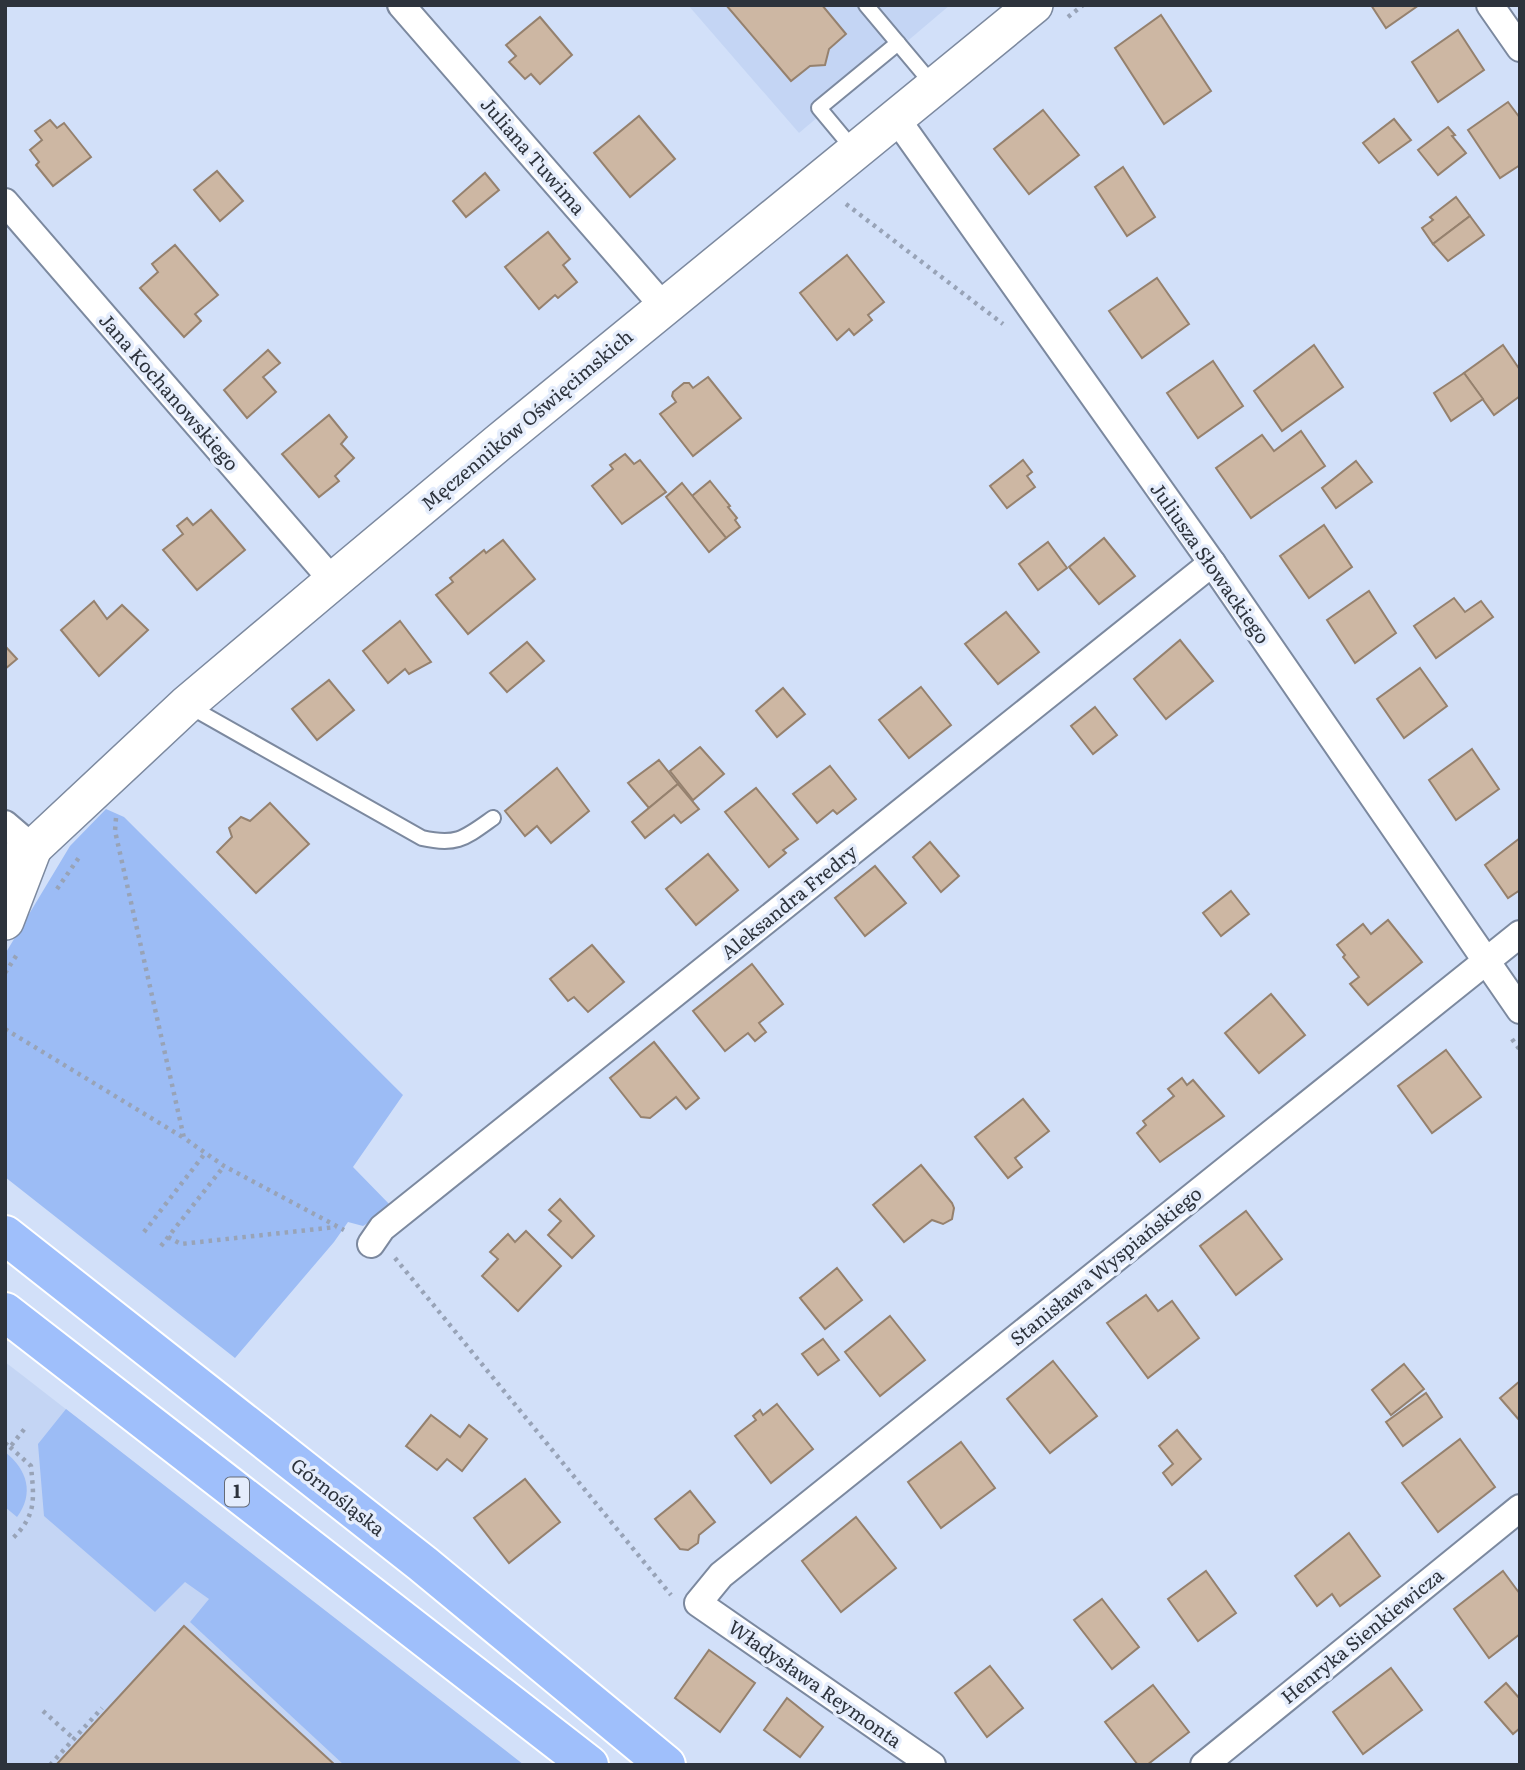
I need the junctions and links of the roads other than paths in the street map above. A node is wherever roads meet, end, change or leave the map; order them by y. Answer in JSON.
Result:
{"nodes":[{"id":1,"x":401,"y":5,"type":"edge"},
{"id":2,"x":866,"y":5,"type":"edge"},
{"id":3,"x":1034,"y":5,"type":"edge"},
{"id":4,"x":1490,"y":5,"type":"edge"},
{"id":5,"x":898,"y":43,"type":"junction"},
{"id":6,"x":1520,"y":48,"type":"edge"},
{"id":7,"x":934,"y":86,"type":"junction"},
{"id":8,"x":896,"y":118,"type":"junction"},
{"id":9,"x":855,"y":151,"type":"junction"},
{"id":10,"x":5,"y":202,"type":"edge"},
{"id":11,"x":664,"y":307,"type":"junction"},
{"id":12,"x":1212,"y":563,"type":"junction"},
{"id":13,"x":333,"y":581,"type":"junction"},
{"id":14,"x":186,"y":705,"type":"junction"},
{"id":15,"x":493,"y":818,"type":"dead end"},
{"id":16,"x":5,"y":824,"type":"edge"},
{"id":17,"x":19,"y":858,"type":"edge"},
{"id":18,"x":1520,"y":934,"type":"edge"},
{"id":19,"x":13,"y":936,"type":"edge"},
{"id":20,"x":1486,"y":961,"type":"junction"},
{"id":21,"x":1520,"y":1010,"type":"edge"},
{"id":22,"x":5,"y":1235,"type":"edge"},
{"id":23,"x":371,"y":1244,"type":"road end"},
{"id":24,"x":5,"y":1312,"type":"edge"},
{"id":25,"x":1520,"y":1508,"type":"edge"},
{"id":26,"x":698,"y":1603,"type":"joint"},
{"id":27,"x":589,"y":1765,"type":"edge"},
{"id":28,"x":666,"y":1765,"type":"edge"},
{"id":29,"x":932,"y":1765,"type":"edge"},
{"id":30,"x":1204,"y":1765,"type":"edge"}],
"edges":[{"from":1,"to":11,"type":"street","name":"Juliana Tuwima"},
{"from":2,"to":5,"type":"lane"},
{"from":3,"to":7,"type":"main road","name":"Męczenników Oświęcimskich"},
{"from":4,"to":6,"type":"street"},
{"from":5,"to":7,"type":"lane"},
{"from":5,"to":9,"type":"lane"},
{"from":7,"to":8,"type":"main road","name":"Męczenników Oświęcimskich"},
{"from":8,"to":9,"type":"main road","name":"Męczenników Oświęcimskich"},
{"from":8,"to":12,"type":"street","name":"Juliusza Słowackiego"},
{"from":9,"to":11,"type":"main road","name":"Męczenników Oświęcimskich"},
{"from":10,"to":13,"type":"street","name":"Jana Kochanowskiego"},
{"from":11,"to":13,"type":"main road","name":"Męczenników Oświęcimskich"},
{"from":12,"to":20,"type":"street","name":"Juliusza Słowackiego"},
{"from":12,"to":23,"type":"street","name":"Aleksandra Fredry"},
{"from":13,"to":14,"type":"main road","name":"Męczenników Oświęcimskich"},
{"from":14,"to":15,"type":"lane"},
{"from":14,"to":17,"type":"main road","name":"Męczenników Oświęcimskich"},
{"from":16,"to":17,"type":"street"},
{"from":17,"to":19,"type":"main road","name":"Męczenników Oświęcimskich"},
{"from":18,"to":20,"type":"street","name":"Stanisława Wyspiańskiego"},
{"from":20,"to":21,"type":"street","name":"Juliusza Słowackiego"},
{"from":20,"to":26,"type":"street","name":"Stanisława Wyspiańskiego"},
{"from":22,"to":28,"type":"main road","name":"Górnośląska"},
{"from":24,"to":27,"type":"main road","number":"1"},
{"from":25,"to":30,"type":"street","name":"Henryka Sienkiewicza"},
{"from":26,"to":29,"type":"street","name":"Władysława Reymonta"}]}
